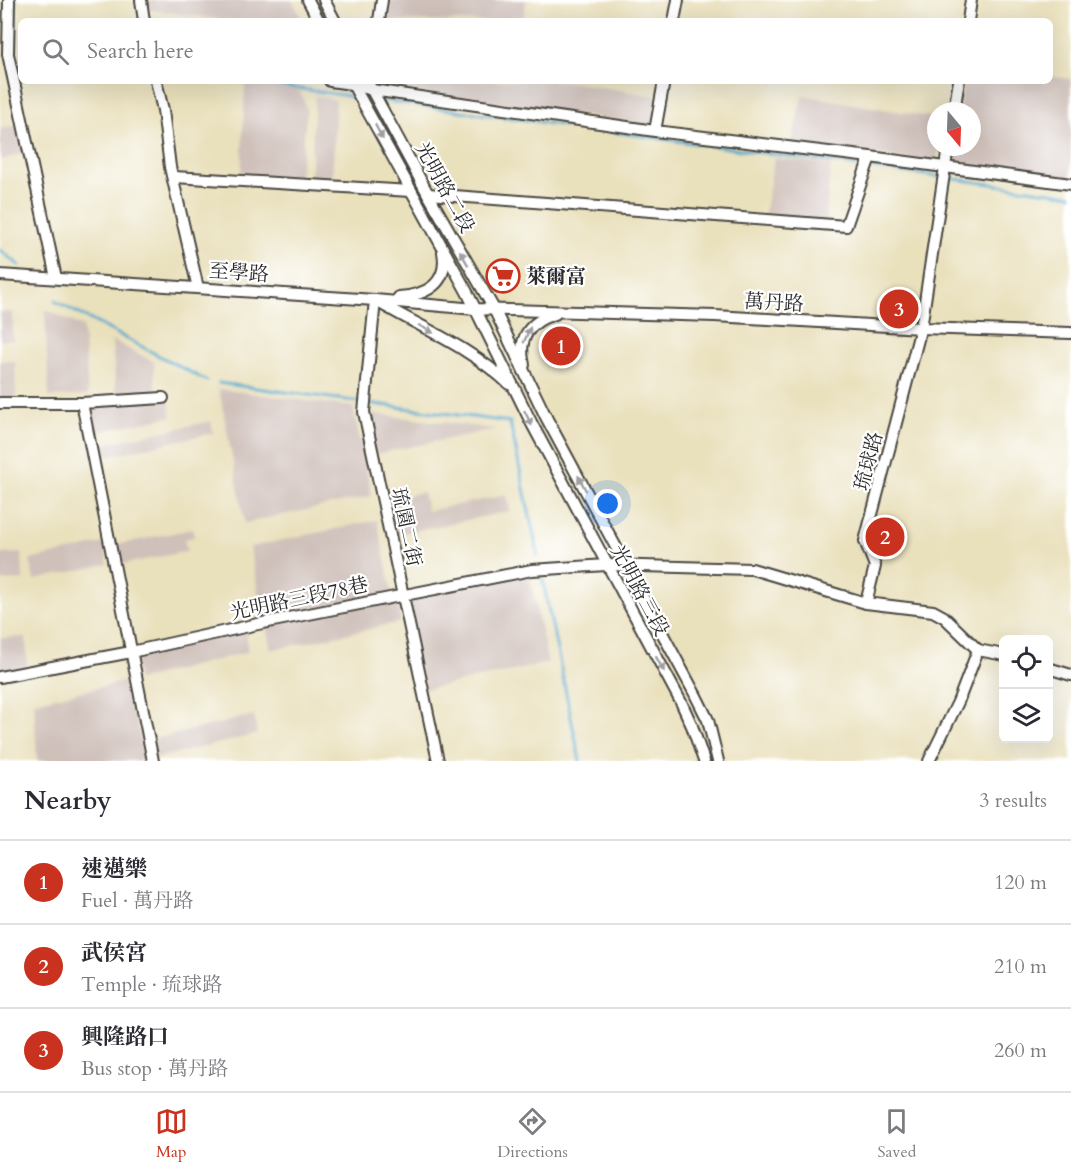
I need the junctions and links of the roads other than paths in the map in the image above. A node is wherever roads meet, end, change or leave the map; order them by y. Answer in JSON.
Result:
{"nodes":[{"id":1,"x":9,"y":0,"type":"edge"},
{"id":2,"x":141,"y":0,"type":"edge"},
{"id":3,"x":308,"y":0,"type":"edge"},
{"id":4,"x":324,"y":0,"type":"edge"},
{"id":5,"x":382,"y":0,"type":"edge"},
{"id":6,"x":678,"y":0,"type":"edge"},
{"id":7,"x":971,"y":0,"type":"edge"},
{"id":8,"x":144,"y":18,"type":"edge"},
{"id":9,"x":317,"y":18,"type":"edge"},
{"id":10,"x":333,"y":18,"type":"edge"},
{"id":11,"x":379,"y":18,"type":"edge"},
{"id":12,"x":675,"y":18,"type":"edge"},
{"id":13,"x":968,"y":18,"type":"edge"},
{"id":14,"x":157,"y":84,"type":"edge"},
{"id":15,"x":363,"y":84,"type":"edge"},
{"id":16,"x":663,"y":84,"type":"edge"},
{"id":17,"x":958,"y":84,"type":"edge"},
{"id":18,"x":955,"y":102,"type":"edge"},
{"id":19,"x":655,"y":131,"type":"junction"},
{"id":20,"x":947,"y":156,"type":"edge"},
{"id":21,"x":868,"y":163,"type":"junction"},
{"id":22,"x":944,"y":174,"type":"junction"},
{"id":23,"x":174,"y":177,"type":"junction"},
{"id":24,"x":1071,"y":184,"type":"edge"},
{"id":25,"x":411,"y":191,"type":"junction"},
{"id":26,"x":428,"y":194,"type":"junction"},
{"id":27,"x":443,"y":249,"type":"junction"},
{"id":28,"x":0,"y":275,"type":"edge"},
{"id":29,"x":56,"y":278,"type":"junction"},
{"id":30,"x":198,"y":288,"type":"junction"},
{"id":31,"x":375,"y":300,"type":"junction"},
{"id":32,"x":475,"y":309,"type":"junction"},
{"id":33,"x":494,"y":309,"type":"junction"},
{"id":34,"x":563,"y":311,"type":"junction"},
{"id":35,"x":921,"y":328,"type":"junction"},
{"id":36,"x":1071,"y":333,"type":"edge"},
{"id":37,"x":528,"y":379,"type":"junction"},
{"id":38,"x":514,"y":389,"type":"junction"},
{"id":39,"x":163,"y":398,"type":"dead end"},
{"id":40,"x":82,"y":403,"type":"junction"},
{"id":41,"x":0,"y":404,"type":"edge"},
{"id":42,"x":606,"y":565,"type":"junction"},
{"id":43,"x":626,"y":566,"type":"junction"},
{"id":44,"x":404,"y":595,"type":"junction"},
{"id":45,"x":866,"y":603,"type":"junction"},
{"id":46,"x":978,"y":650,"type":"junction"},
{"id":47,"x":131,"y":652,"type":"junction"},
{"id":48,"x":999,"y":654,"type":"edge"},
{"id":49,"x":1053,"y":670,"type":"edge"},
{"id":50,"x":1071,"y":675,"type":"edge"},
{"id":51,"x":0,"y":677,"type":"edge"},
{"id":52,"x":153,"y":761,"type":"edge"},
{"id":53,"x":438,"y":761,"type":"edge"},
{"id":54,"x":704,"y":761,"type":"edge"},
{"id":55,"x":718,"y":761,"type":"edge"},
{"id":56,"x":929,"y":761,"type":"edge"}],
"edges":[{"from":1,"to":29,"type":"street"},
{"from":2,"to":8,"type":"street"},
{"from":3,"to":9,"type":"street"},
{"from":4,"to":10,"type":"street"},
{"from":5,"to":11,"type":"street"},
{"from":6,"to":12,"type":"street"},
{"from":7,"to":13,"type":"street"},
{"from":14,"to":23,"type":"street"},
{"from":15,"to":19,"type":"street"},
{"from":15,"to":25,"type":"street","name":"光明路二段","one_way":true},
{"from":15,"to":26,"type":"street","name":"光明路二段"},
{"from":16,"to":19,"type":"street"},
{"from":17,"to":18,"type":"street"},
{"from":19,"to":21,"type":"street"},
{"from":20,"to":22,"type":"street","name":"琉球路"},
{"from":21,"to":22,"type":"street"},
{"from":21,"to":26,"type":"street"},
{"from":22,"to":24,"type":"street"},
{"from":22,"to":35,"type":"street","name":"琉球路"},
{"from":23,"to":25,"type":"street"},
{"from":23,"to":30,"type":"street"},
{"from":25,"to":27,"type":"street","name":"光明路二段"},
{"from":33,"to":26,"type":"street","name":"光明路二段","one_way":true},
{"from":27,"to":31,"type":"street"},
{"from":27,"to":32,"type":"street","name":"光明路二段"},
{"from":28,"to":29,"type":"street","name":"至學路"},
{"from":29,"to":30,"type":"street","name":"至學路"},
{"from":30,"to":31,"type":"street","name":"至學路"},
{"from":31,"to":32,"type":"street","name":"至學路"},
{"from":31,"to":38,"type":"street","one_way":true},
{"from":31,"to":44,"type":"street","name":"琉園二街"},
{"from":32,"to":33,"type":"street","name":"萬丹路"},
{"from":32,"to":38,"type":"street","name":"光明路三段"},
{"from":33,"to":34,"type":"street","name":"萬丹路"},
{"from":33,"to":37,"type":"street","name":"光明路三段"},
{"from":34,"to":35,"type":"street","name":"萬丹路"},
{"from":37,"to":34,"type":"street","one_way":true},
{"from":35,"to":36,"type":"street","name":"萬丹路"},
{"from":35,"to":45,"type":"street","name":"琉球路"},
{"from":43,"to":37,"type":"street","name":"光明路三段","one_way":true},
{"from":38,"to":42,"type":"street","name":"光明路三段","one_way":true},
{"from":39,"to":40,"type":"street"},
{"from":40,"to":41,"type":"street"},
{"from":40,"to":47,"type":"street"},
{"from":42,"to":43,"type":"street"},
{"from":42,"to":44,"type":"street","name":"光明路三段78巷"},
{"from":42,"to":54,"type":"street","name":"光明路三段","one_way":true},
{"from":43,"to":45,"type":"street"},
{"from":43,"to":55,"type":"street","name":"光明路三段"},
{"from":44,"to":47,"type":"street","name":"光明路三段78巷"},
{"from":44,"to":53,"type":"street","name":"琉園二街"},
{"from":45,"to":46,"type":"street"},
{"from":46,"to":48,"type":"street"},
{"from":46,"to":56,"type":"street"},
{"from":47,"to":51,"type":"street","name":"光明路三段78巷"},
{"from":47,"to":52,"type":"street"},
{"from":49,"to":50,"type":"street"}]}
